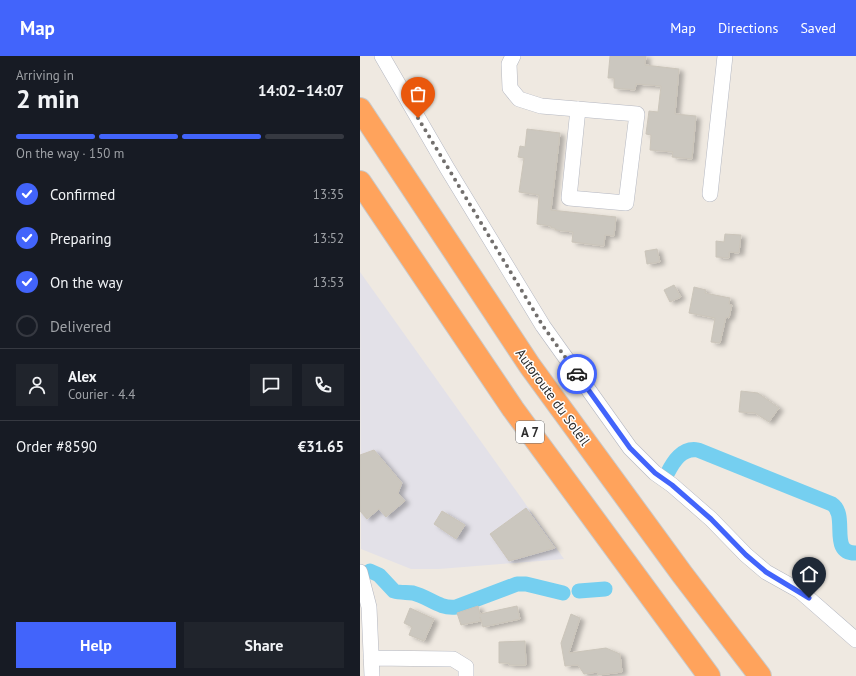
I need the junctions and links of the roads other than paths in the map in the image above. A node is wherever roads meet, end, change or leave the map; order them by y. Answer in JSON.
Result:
{"nodes":[{"id":1,"x":382,"y":56,"type":"edge"},
{"id":2,"x":513,"y":56,"type":"edge"},
{"id":3,"x":725,"y":56,"type":"edge"},
{"id":4,"x":360,"y":109,"type":"edge"},
{"id":5,"x":578,"y":109,"type":"junction"},
{"id":6,"x":360,"y":182,"type":"edge"},
{"id":7,"x":710,"y":194,"type":"dead end"},
{"id":8,"x":360,"y":572,"type":"edge"},
{"id":9,"x":856,"y":640,"type":"edge"},
{"id":10,"x":372,"y":658,"type":"junction"},
{"id":11,"x":372,"y":676,"type":"edge"},
{"id":12,"x":466,"y":676,"type":"edge"},
{"id":13,"x":709,"y":676,"type":"edge"},
{"id":14,"x":760,"y":676,"type":"edge"}],
"edges":[{"from":1,"to":9,"type":"street"},
{"from":2,"to":5,"type":"street"},
{"from":3,"to":7,"type":"street"},
{"from":4,"to":14,"type":"highway","name":"Autoroute du Soleil","number":"A 7"},
{"from":5,"to":5,"type":"street"},
{"from":6,"to":13,"type":"highway","number":"A 7"},
{"from":8,"to":10,"type":"street"},
{"from":10,"to":11,"type":"street"},
{"from":10,"to":12,"type":"street"}]}
